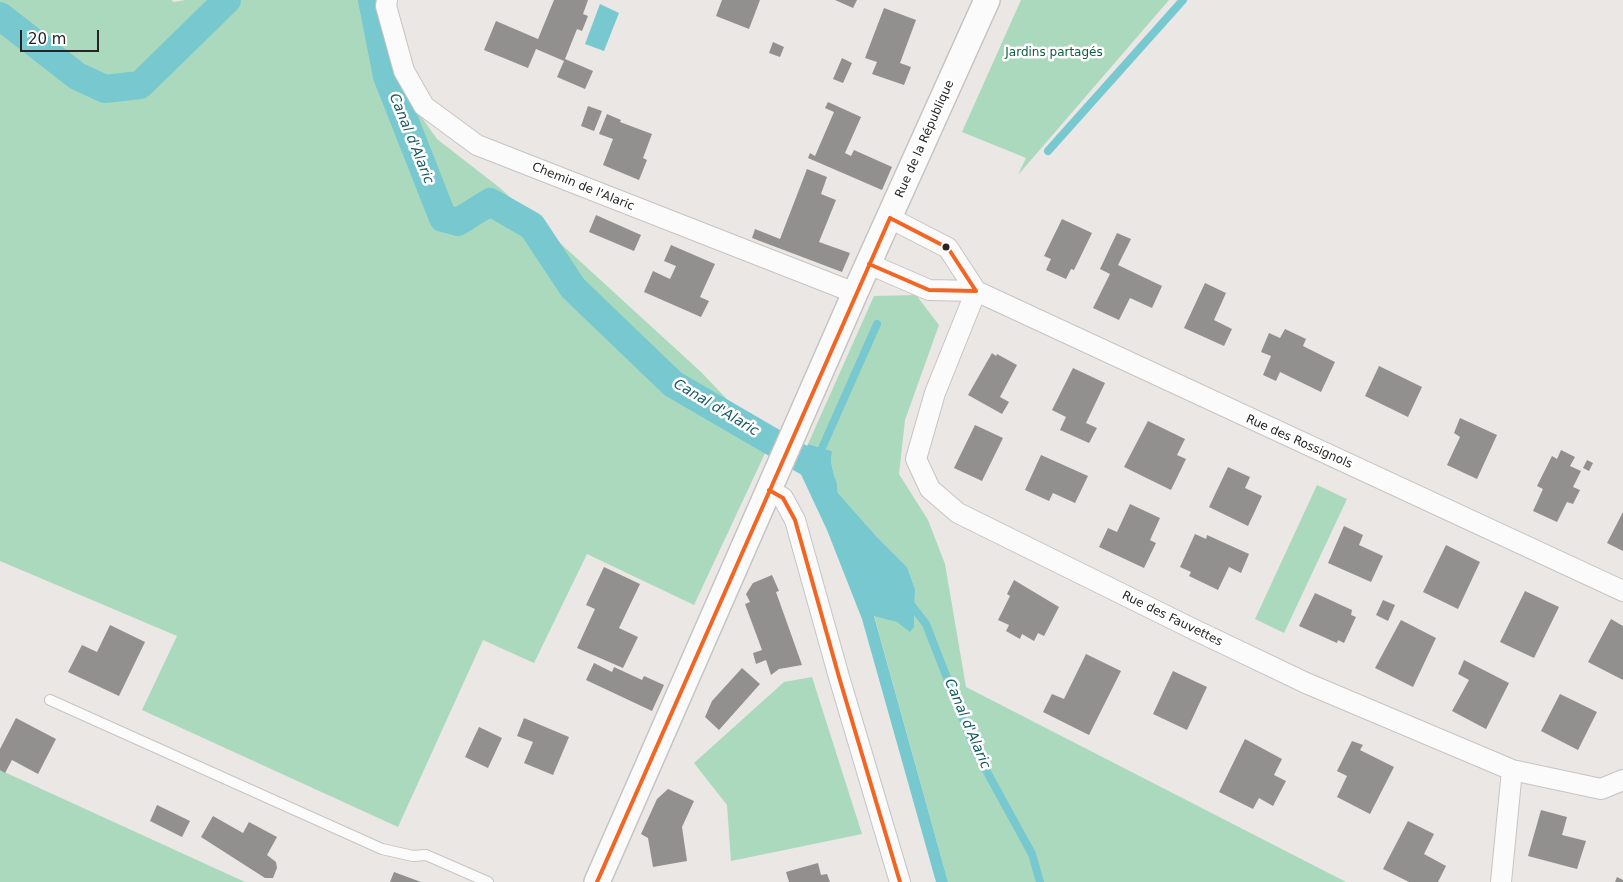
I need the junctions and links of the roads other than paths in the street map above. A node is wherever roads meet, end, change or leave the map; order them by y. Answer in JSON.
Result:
{"nodes":[{"id":1,"x":387,"y":0,"type":"edge"},
{"id":2,"x":987,"y":0,"type":"edge"},
{"id":3,"x":890,"y":218,"type":"junction"},
{"id":4,"x":869,"y":264,"type":"junction"},
{"id":5,"x":976,"y":291,"type":"junction"},
{"id":6,"x":855,"y":293,"type":"junction"},
{"id":7,"x":773,"y":482,"type":"junction"},
{"id":8,"x":1623,"y":591,"type":"edge"},
{"id":9,"x":50,"y":700,"type":"dead end"},
{"id":10,"x":1512,"y":770,"type":"junction"},
{"id":11,"x":1623,"y":780,"type":"edge"},
{"id":12,"x":488,"y":882,"type":"edge"},
{"id":13,"x":597,"y":882,"type":"edge"},
{"id":14,"x":900,"y":882,"type":"edge"},
{"id":15,"x":1501,"y":882,"type":"edge"}],
"edges":[{"from":1,"to":6,"type":"street","name":"Chemin de l'Alaric"},
{"from":2,"to":3,"type":"street","name":"Rue de la République"},
{"from":3,"to":4,"type":"street","name":"Rue de la République"},
{"from":3,"to":5,"type":"street"},
{"from":4,"to":5,"type":"street","name":"Rue des Rossignols"},
{"from":4,"to":6,"type":"street","name":"Rue de la République"},
{"from":5,"to":8,"type":"street","name":"Rue des Rossignols"},
{"from":5,"to":10,"type":"street","name":"Rue des Fauvettes"},
{"from":6,"to":7,"type":"street","name":"Rue de la République"},
{"from":7,"to":13,"type":"street","name":"Rue de la République"},
{"from":7,"to":14,"type":"street"},
{"from":9,"to":12,"type":"lane"},
{"from":10,"to":11,"type":"street","name":"Rue des Fauvettes"},
{"from":10,"to":15,"type":"street"}]}
